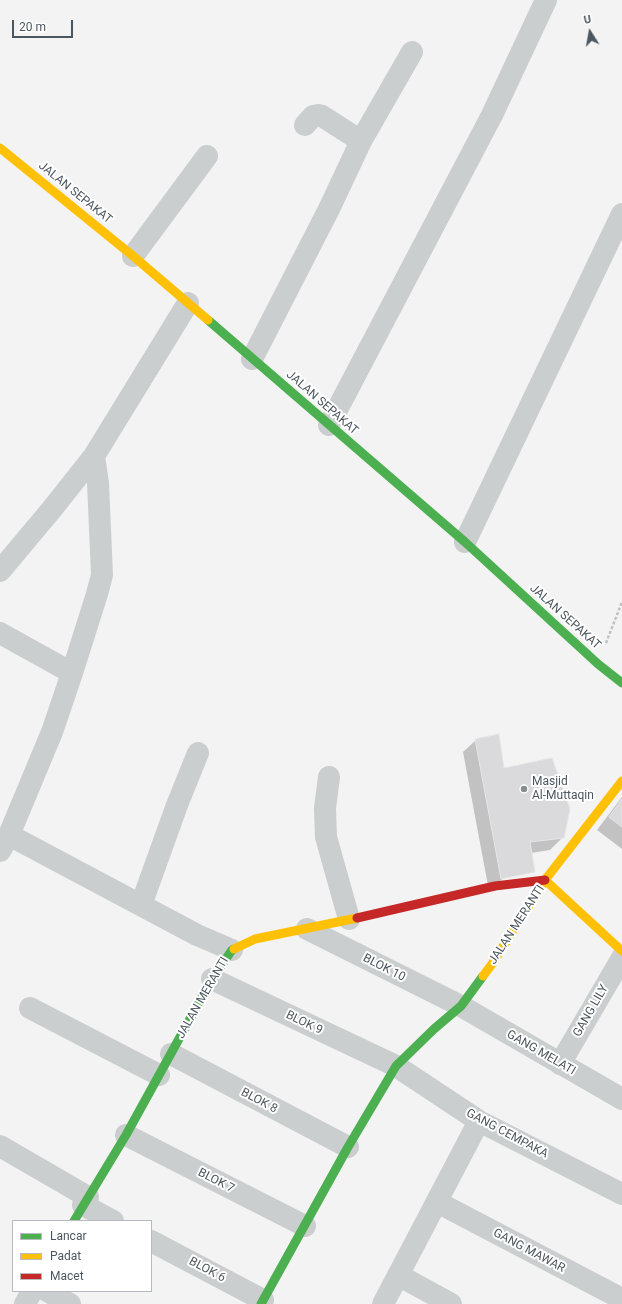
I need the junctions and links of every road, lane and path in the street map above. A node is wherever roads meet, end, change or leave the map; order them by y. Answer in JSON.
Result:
{"nodes":[{"id":1,"x":546,"y":0,"type":"edge"},
{"id":2,"x":412,"y":52,"type":"dead end"},
{"id":3,"x":305,"y":125,"type":"dead end"},
{"id":4,"x":361,"y":140,"type":"junction"},
{"id":5,"x":2,"y":155,"type":"edge"},
{"id":6,"x":208,"y":156,"type":"dead end"},
{"id":7,"x":622,"y":214,"type":"edge"},
{"id":8,"x":133,"y":256,"type":"junction"},
{"id":9,"x":188,"y":303,"type":"junction"},
{"id":10,"x":252,"y":360,"type":"junction"},
{"id":11,"x":329,"y":425,"type":"junction"},
{"id":12,"x":94,"y":456,"type":"junction"},
{"id":13,"x":464,"y":542,"type":"junction"},
{"id":14,"x":0,"y":571,"type":"edge"},
{"id":15,"x":622,"y":602,"type":"edge"},
{"id":16,"x":0,"y":633,"type":"edge"},
{"id":17,"x":598,"y":664,"type":"junction"},
{"id":18,"x":72,"y":673,"type":"junction"},
{"id":19,"x":622,"y":684,"type":"edge"},
{"id":20,"x":198,"y":753,"type":"dead end"},
{"id":21,"x":329,"y":777,"type":"dead end"},
{"id":22,"x":622,"y":781,"type":"edge"},
{"id":23,"x":4,"y":843,"type":"edge"},
{"id":24,"x":545,"y":880,"type":"junction"},
{"id":25,"x":141,"y":905,"type":"junction"},
{"id":26,"x":349,"y":919,"type":"junction"},
{"id":27,"x":308,"y":929,"type":"junction"},
{"id":28,"x":232,"y":950,"type":"junction"},
{"id":29,"x":622,"y":951,"type":"edge"},
{"id":30,"x":622,"y":958,"type":"edge"},
{"id":31,"x":212,"y":978,"type":"junction"},
{"id":32,"x":461,"y":1006,"type":"junction"},
{"id":33,"x":30,"y":1008,"type":"dead end"},
{"id":34,"x":171,"y":1054,"type":"junction"},
{"id":35,"x":560,"y":1064,"type":"junction"},
{"id":36,"x":396,"y":1066,"type":"junction"},
{"id":37,"x":159,"y":1075,"type":"junction"},
{"id":38,"x":622,"y":1099,"type":"edge"},
{"id":39,"x":479,"y":1121,"type":"junction"},
{"id":40,"x":126,"y":1135,"type":"junction"},
{"id":41,"x":0,"y":1146,"type":"edge"},
{"id":42,"x":348,"y":1147,"type":"junction"},
{"id":43,"x":622,"y":1194,"type":"edge"},
{"id":44,"x":437,"y":1202,"type":"junction"},
{"id":45,"x":82,"y":1208,"type":"edge"},
{"id":46,"x":111,"y":1220,"type":"edge"},
{"id":47,"x":305,"y":1226,"type":"junction"},
{"id":48,"x":152,"y":1242,"type":"edge"},
{"id":49,"x":398,"y":1276,"type":"junction"},
{"id":50,"x":31,"y":1292,"type":"edge"},
{"id":51,"x":49,"y":1292,"type":"edge"},
{"id":52,"x":622,"y":1299,"type":"edge"},
{"id":53,"x":262,"y":1302,"type":"edge"},
{"id":54,"x":25,"y":1304,"type":"edge"},
{"id":55,"x":70,"y":1304,"type":"edge"},
{"id":56,"x":383,"y":1304,"type":"edge"},
{"id":57,"x":451,"y":1304,"type":"edge"}],
"edges":[{"from":1,"to":11,"type":"street"},
{"from":2,"to":4,"type":"street"},
{"from":3,"to":4,"type":"street"},
{"from":4,"to":10,"type":"street"},
{"from":5,"to":8,"type":"street","name":"JALAN SEPAKAT"},
{"from":6,"to":8,"type":"street"},
{"from":7,"to":13,"type":"street"},
{"from":8,"to":9,"type":"street","name":"JALAN SEPAKAT"},
{"from":9,"to":10,"type":"street","name":"JALAN SEPAKAT"},
{"from":9,"to":12,"type":"street"},
{"from":10,"to":11,"type":"street","name":"JALAN SEPAKAT"},
{"from":11,"to":13,"type":"street","name":"JALAN SEPAKAT"},
{"from":12,"to":14,"type":"street"},
{"from":12,"to":18,"type":"street"},
{"from":13,"to":17,"type":"street","name":"JALAN SEPAKAT"},
{"from":15,"to":17,"type":"path"},
{"from":16,"to":18,"type":"street"},
{"from":17,"to":19,"type":"street","name":"JALAN SEPAKAT"},
{"from":18,"to":23,"type":"street"},
{"from":20,"to":25,"type":"street"},
{"from":21,"to":26,"type":"street"},
{"from":22,"to":24,"type":"street","name":"JALAN MERANTI"},
{"from":23,"to":25,"type":"street"},
{"from":24,"to":26,"type":"street","name":"JALAN MERANTI"},
{"from":24,"to":29,"type":"street"},
{"from":24,"to":32,"type":"street","name":"JALAN MERANTI"},
{"from":25,"to":28,"type":"street"},
{"from":26,"to":27,"type":"street","name":"JALAN MERANTI"},
{"from":27,"to":28,"type":"street","name":"JALAN MERANTI"},
{"from":27,"to":32,"type":"street","name":"BLOK 10"},
{"from":28,"to":31,"type":"street","name":"JALAN MERANTI"},
{"from":30,"to":35,"type":"street","name":"GANG LILY"},
{"from":31,"to":34,"type":"street","name":"JALAN MERANTI"},
{"from":31,"to":36,"type":"street","name":"BLOK 9"},
{"from":32,"to":35,"type":"street","name":"GANG MELATI"},
{"from":32,"to":36,"type":"street","name":"JALAN MERANTI"},
{"from":33,"to":37,"type":"street"},
{"from":34,"to":37,"type":"street","name":"JALAN MERANTI"},
{"from":34,"to":42,"type":"street","name":"BLOK 8"},
{"from":35,"to":38,"type":"street","name":"GANG MELATI"},
{"from":36,"to":39,"type":"street","name":"GANG CEMPAKA"},
{"from":36,"to":42,"type":"street","name":"JALAN MERANTI"},
{"from":37,"to":40,"type":"street","name":"JALAN MERANTI"},
{"from":39,"to":43,"type":"street","name":"GANG CEMPAKA"},
{"from":39,"to":44,"type":"street"},
{"from":40,"to":45,"type":"street","name":"JALAN MERANTI"},
{"from":40,"to":47,"type":"street","name":"BLOK 7"},
{"from":41,"to":45,"type":"street"},
{"from":42,"to":47,"type":"street","name":"JALAN MERANTI"},
{"from":44,"to":49,"type":"street"},
{"from":44,"to":52,"type":"street","name":"GANG MAWAR"},
{"from":45,"to":46,"type":"street"},
{"from":47,"to":53,"type":"street","name":"JALAN MERANTI"},
{"from":48,"to":53,"type":"street","name":"BLOK 6"},
{"from":49,"to":56,"type":"street"},
{"from":49,"to":57,"type":"street"},
{"from":50,"to":54,"type":"street"},
{"from":51,"to":55,"type":"street"}]}
